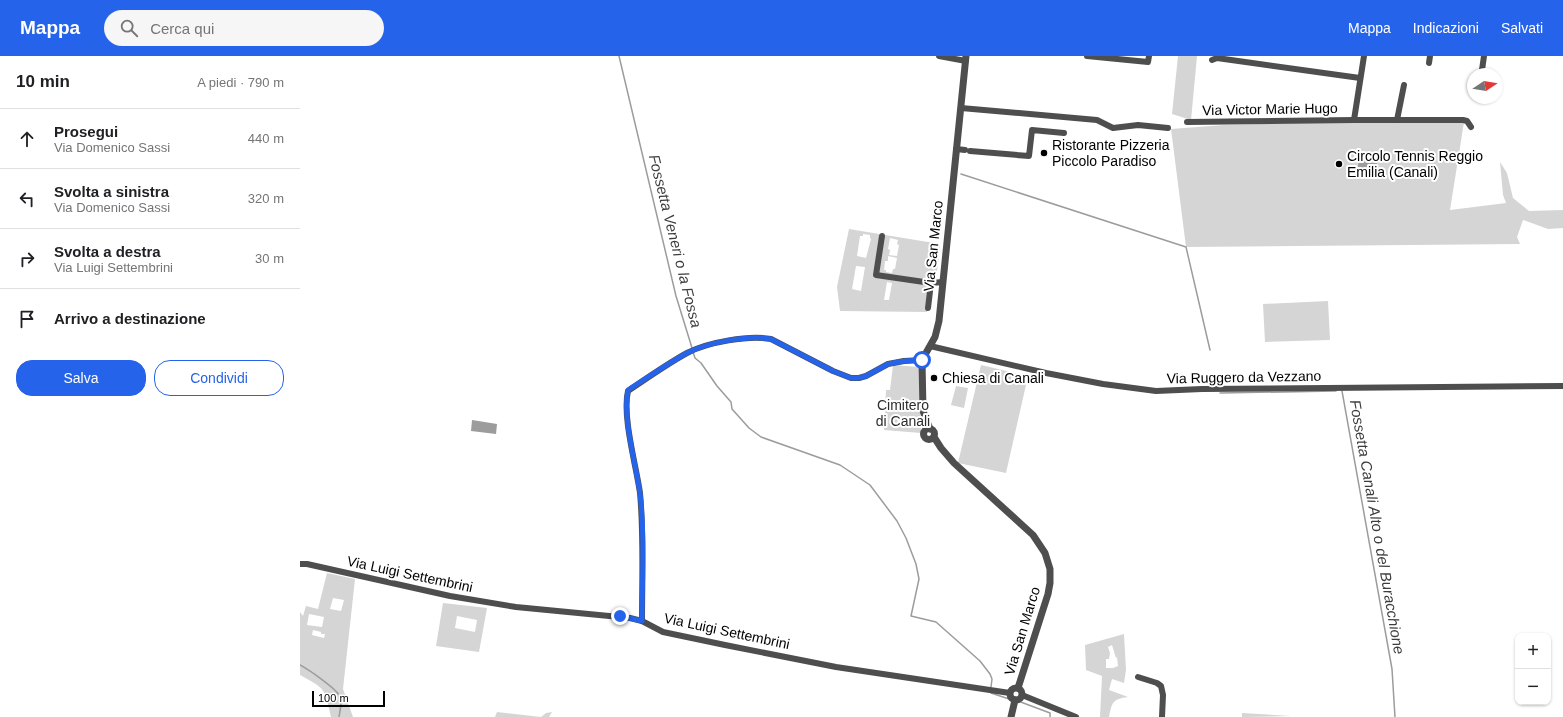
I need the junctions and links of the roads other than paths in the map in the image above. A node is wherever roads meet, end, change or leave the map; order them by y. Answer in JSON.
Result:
{"nodes":[{"id":1,"x":939,"y":56,"type":"edge"},
{"id":2,"x":1087,"y":56,"type":"edge"},
{"id":3,"x":1149,"y":56,"type":"edge"},
{"id":4,"x":1364,"y":56,"type":"edge"},
{"id":5,"x":1430,"y":56,"type":"edge"},
{"id":6,"x":1484,"y":56,"type":"edge"},
{"id":7,"x":966,"y":59,"type":"edge"},
{"id":8,"x":1212,"y":60,"type":"dead end"},
{"id":9,"x":1429,"y":63,"type":"dead end"},
{"id":10,"x":1482,"y":68,"type":"edge"},
{"id":11,"x":1360,"y":78,"type":"junction"},
{"id":12,"x":1404,"y":84,"type":"dead end"},
{"id":13,"x":961,"y":108,"type":"junction"},
{"id":14,"x":1354,"y":120,"type":"junction"},
{"id":15,"x":1397,"y":120,"type":"junction"},
{"id":16,"x":1187,"y":122,"type":"dead end"},
{"id":17,"x":1471,"y":127,"type":"dead end"},
{"id":18,"x":1168,"y":128,"type":"dead end"},
{"id":19,"x":1064,"y":133,"type":"dead end"},
{"id":20,"x":956,"y":149,"type":"junction"},
{"id":21,"x":882,"y":236,"type":"dead end"},
{"id":22,"x":942,"y":282,"type":"junction"},
{"id":23,"x":931,"y":283,"type":"junction"},
{"id":24,"x":928,"y":308,"type":"dead end"},
{"id":25,"x":930,"y":346,"type":"junction"},
{"id":26,"x":922,"y":360,"type":"junction"},
{"id":27,"x":1563,"y":386,"type":"edge"},
{"id":28,"x":300,"y":564,"type":"edge"},
{"id":29,"x":642,"y":621,"type":"junction"},
{"id":30,"x":1138,"y":677,"type":"dead end"},
{"id":31,"x":1018,"y":688,"type":"junction"},
{"id":32,"x":1010,"y":693,"type":"junction"},
{"id":33,"x":1017,"y":699,"type":"junction"},
{"id":34,"x":1011,"y":717,"type":"edge"},
{"id":35,"x":1076,"y":717,"type":"edge"},
{"id":36,"x":1162,"y":717,"type":"edge"}],
"edges":[{"from":1,"to":7,"type":"street","name":"Via San Marco"},
{"from":2,"to":3,"type":"street"},
{"from":4,"to":11,"type":"street","name":"Via Victor Marie Hugo"},
{"from":5,"to":9,"type":"street"},
{"from":6,"to":10,"type":"street"},
{"from":7,"to":13,"type":"street","name":"Via San Marco"},
{"from":8,"to":11,"type":"street"},
{"from":11,"to":14,"type":"street","name":"Via Victor Marie Hugo"},
{"from":12,"to":15,"type":"street"},
{"from":13,"to":18,"type":"street"},
{"from":13,"to":20,"type":"street","name":"Via San Marco"},
{"from":14,"to":15,"type":"street","name":"Via Victor Marie Hugo"},
{"from":14,"to":16,"type":"street","name":"Via Victor Marie Hugo"},
{"from":15,"to":17,"type":"street","name":"Via Victor Marie Hugo"},
{"from":19,"to":20,"type":"street"},
{"from":20,"to":22,"type":"street","name":"Via San Marco"},
{"from":21,"to":23,"type":"street"},
{"from":22,"to":23,"type":"street"},
{"from":22,"to":25,"type":"street","name":"Via San Marco"},
{"from":23,"to":24,"type":"street"},
{"from":25,"to":26,"type":"street","name":"Via San Marco"},
{"from":25,"to":27,"type":"street","name":"Via Ruggero da Vezzano"},
{"from":26,"to":29,"type":"street"},
{"from":26,"to":31,"type":"street","name":"Via San Marco"},
{"from":28,"to":29,"type":"street","name":"Via Luigi Settembrini"},
{"from":29,"to":32,"type":"street","name":"Via Luigi Settembrini"},
{"from":30,"to":36,"type":"street"},
{"from":31,"to":32,"type":"street"},
{"from":31,"to":33,"type":"street"},
{"from":32,"to":33,"type":"street"},
{"from":33,"to":34,"type":"street"},
{"from":33,"to":35,"type":"street"}]}
